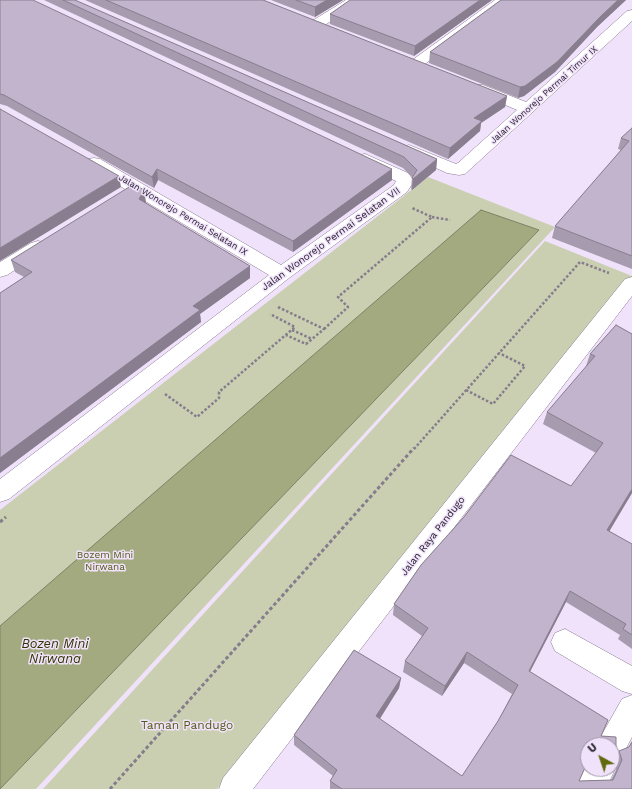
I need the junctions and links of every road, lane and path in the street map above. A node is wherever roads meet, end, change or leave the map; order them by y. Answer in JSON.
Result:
{"nodes":[{"id":1,"x":355,"y":0,"type":"edge"},
{"id":2,"x":503,"y":0,"type":"edge"},
{"id":3,"x":632,"y":14,"type":"edge"},
{"id":4,"x":304,"y":19,"type":"edge"},
{"id":5,"x":317,"y":24,"type":"junction"},
{"id":6,"x":331,"y":30,"type":"edge"},
{"id":7,"x":402,"y":58,"type":"edge"},
{"id":8,"x":416,"y":64,"type":"junction"},
{"id":9,"x":431,"y":70,"type":"edge"},
{"id":10,"x":467,"y":84,"type":"edge"},
{"id":11,"x":528,"y":109,"type":"junction"},
{"id":12,"x":395,"y":144,"type":"edge"},
{"id":13,"x":353,"y":153,"type":"edge"},
{"id":14,"x":83,"y":157,"type":"edge"},
{"id":15,"x":136,"y":187,"type":"junction"},
{"id":16,"x":116,"y":200,"type":"edge"},
{"id":17,"x":406,"y":206,"type":"dead end"},
{"id":18,"x":432,"y":217,"type":"junction"},
{"id":19,"x":450,"y":220,"type":"dead end"},
{"id":20,"x":54,"y":237,"type":"edge"},
{"id":21,"x":0,"y":271,"type":"edge"},
{"id":22,"x":282,"y":274,"type":"junction"},
{"id":23,"x":622,"y":279,"type":"edge"},
{"id":24,"x":271,"y":304,"type":"dead end"},
{"id":25,"x":263,"y":310,"type":"dead end"},
{"id":26,"x":324,"y":329,"type":"junction"},
{"id":27,"x":292,"y":330,"type":"junction"},
{"id":28,"x":286,"y":335,"type":"junction"},
{"id":29,"x":312,"y":339,"type":"junction"},
{"id":30,"x":499,"y":353,"type":"junction"},
{"id":31,"x":466,"y":390,"type":"junction"},
{"id":32,"x":158,"y":394,"type":"dead end"},
{"id":33,"x":0,"y":492,"type":"edge"},
{"id":34,"x":12,"y":513,"type":"dead end"},
{"id":35,"x":0,"y":522,"type":"edge"},
{"id":36,"x":565,"y":642,"type":"dead end"},
{"id":37,"x":632,"y":681,"type":"edge"},
{"id":38,"x":632,"y":709,"type":"edge"},
{"id":39,"x":616,"y":737,"type":"edge"},
{"id":40,"x":596,"y":777,"type":"edge"},
{"id":41,"x":110,"y":789,"type":"edge"},
{"id":42,"x":234,"y":789,"type":"edge"},
{"id":43,"x":590,"y":789,"type":"edge"}],
"edges":[{"from":1,"to":5,"type":"street"},
{"from":2,"to":8,"type":"street"},
{"from":3,"to":11,"type":"street","name":"Jalan Wonorejo Permai Timur IX"},
{"from":4,"to":5,"type":"street"},
{"from":5,"to":6,"type":"street"},
{"from":7,"to":8,"type":"street"},
{"from":8,"to":9,"type":"street"},
{"from":10,"to":11,"type":"street"},
{"from":11,"to":12,"type":"street","name":"Jalan Wonorejo Permai Timur IX"},
{"from":13,"to":22,"type":"street","name":"Jalan Wonorejo Permai Selatan VII"},
{"from":14,"to":15,"type":"street","name":"Jalan Wonorejo Permai Selatan IX"},
{"from":15,"to":16,"type":"street"},
{"from":15,"to":22,"type":"street","name":"Jalan Wonorejo Permai Selatan IX"},
{"from":17,"to":18,"type":"path"},
{"from":18,"to":19,"type":"path"},
{"from":18,"to":26,"type":"path"},
{"from":20,"to":21,"type":"street"},
{"from":22,"to":33,"type":"street","name":"Jalan Wonorejo Permai Selatan VII"},
{"from":23,"to":30,"type":"path"},
{"from":23,"to":42,"type":"street","name":"Jalan Raya Pandugo"},
{"from":24,"to":26,"type":"path"},
{"from":25,"to":27,"type":"path"},
{"from":26,"to":29,"type":"path"},
{"from":27,"to":28,"type":"path"},
{"from":27,"to":29,"type":"path"},
{"from":28,"to":29,"type":"path"},
{"from":28,"to":32,"type":"path"},
{"from":30,"to":31,"type":"path"},
{"from":30,"to":31,"type":"path"},
{"from":31,"to":41,"type":"path"},
{"from":34,"to":35,"type":"path"},
{"from":36,"to":37,"type":"street"},
{"from":38,"to":39,"type":"street"},
{"from":40,"to":43,"type":"street"}]}
